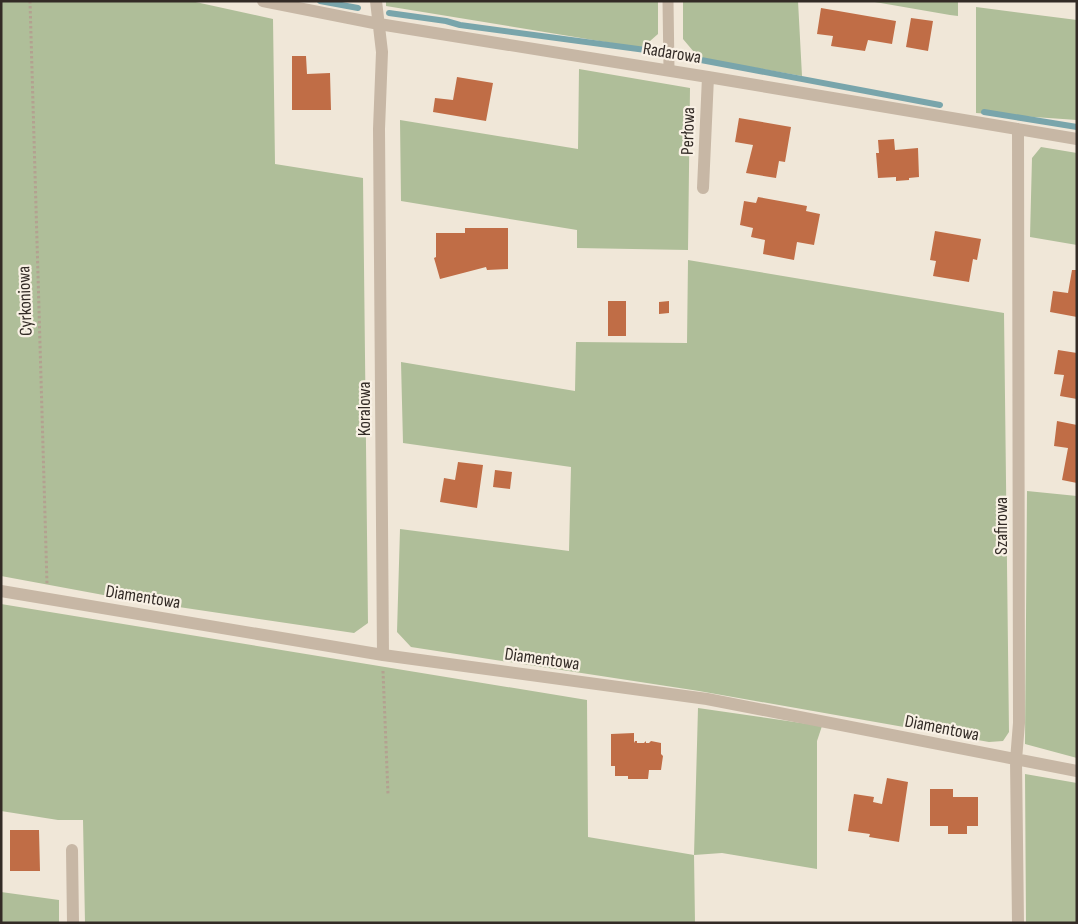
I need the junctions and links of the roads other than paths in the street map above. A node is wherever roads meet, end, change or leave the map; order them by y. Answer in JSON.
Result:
{"nodes":[{"id":1,"x":263,"y":1,"type":"edge"},
{"id":2,"x":376,"y":1,"type":"edge"},
{"id":3,"x":668,"y":1,"type":"edge"},
{"id":4,"x":379,"y":24,"type":"junction"},
{"id":5,"x":669,"y":70,"type":"junction"},
{"id":6,"x":708,"y":76,"type":"junction"},
{"id":7,"x":1018,"y":129,"type":"junction"},
{"id":8,"x":1077,"y":139,"type":"edge"},
{"id":9,"x":703,"y":188,"type":"dead end"},
{"id":10,"x":1,"y":591,"type":"edge"},
{"id":11,"x":383,"y":655,"type":"junction"},
{"id":12,"x":1016,"y":760,"type":"junction"},
{"id":13,"x":1077,"y":771,"type":"edge"},
{"id":14,"x":72,"y":850,"type":"dead end"},
{"id":15,"x":72,"y":923,"type":"edge"},
{"id":16,"x":1018,"y":923,"type":"edge"}],
"edges":[{"from":1,"to":4,"type":"street","name":"Radarowa"},
{"from":2,"to":4,"type":"street","name":"Koralowa"},
{"from":3,"to":5,"type":"lane"},
{"from":4,"to":5,"type":"street","name":"Radarowa"},
{"from":4,"to":11,"type":"street","name":"Koralowa"},
{"from":5,"to":6,"type":"street","name":"Radarowa"},
{"from":6,"to":7,"type":"street","name":"Radarowa"},
{"from":6,"to":9,"type":"street","name":"Perłowa"},
{"from":7,"to":8,"type":"street","name":"Radarowa"},
{"from":7,"to":12,"type":"street","name":"Szafirowa"},
{"from":10,"to":11,"type":"street","name":"Diamentowa"},
{"from":11,"to":12,"type":"street","name":"Diamentowa"},
{"from":12,"to":13,"type":"street","name":"Diamentowa"},
{"from":12,"to":16,"type":"street","name":"Szafirowa"},
{"from":14,"to":15,"type":"street"}]}
